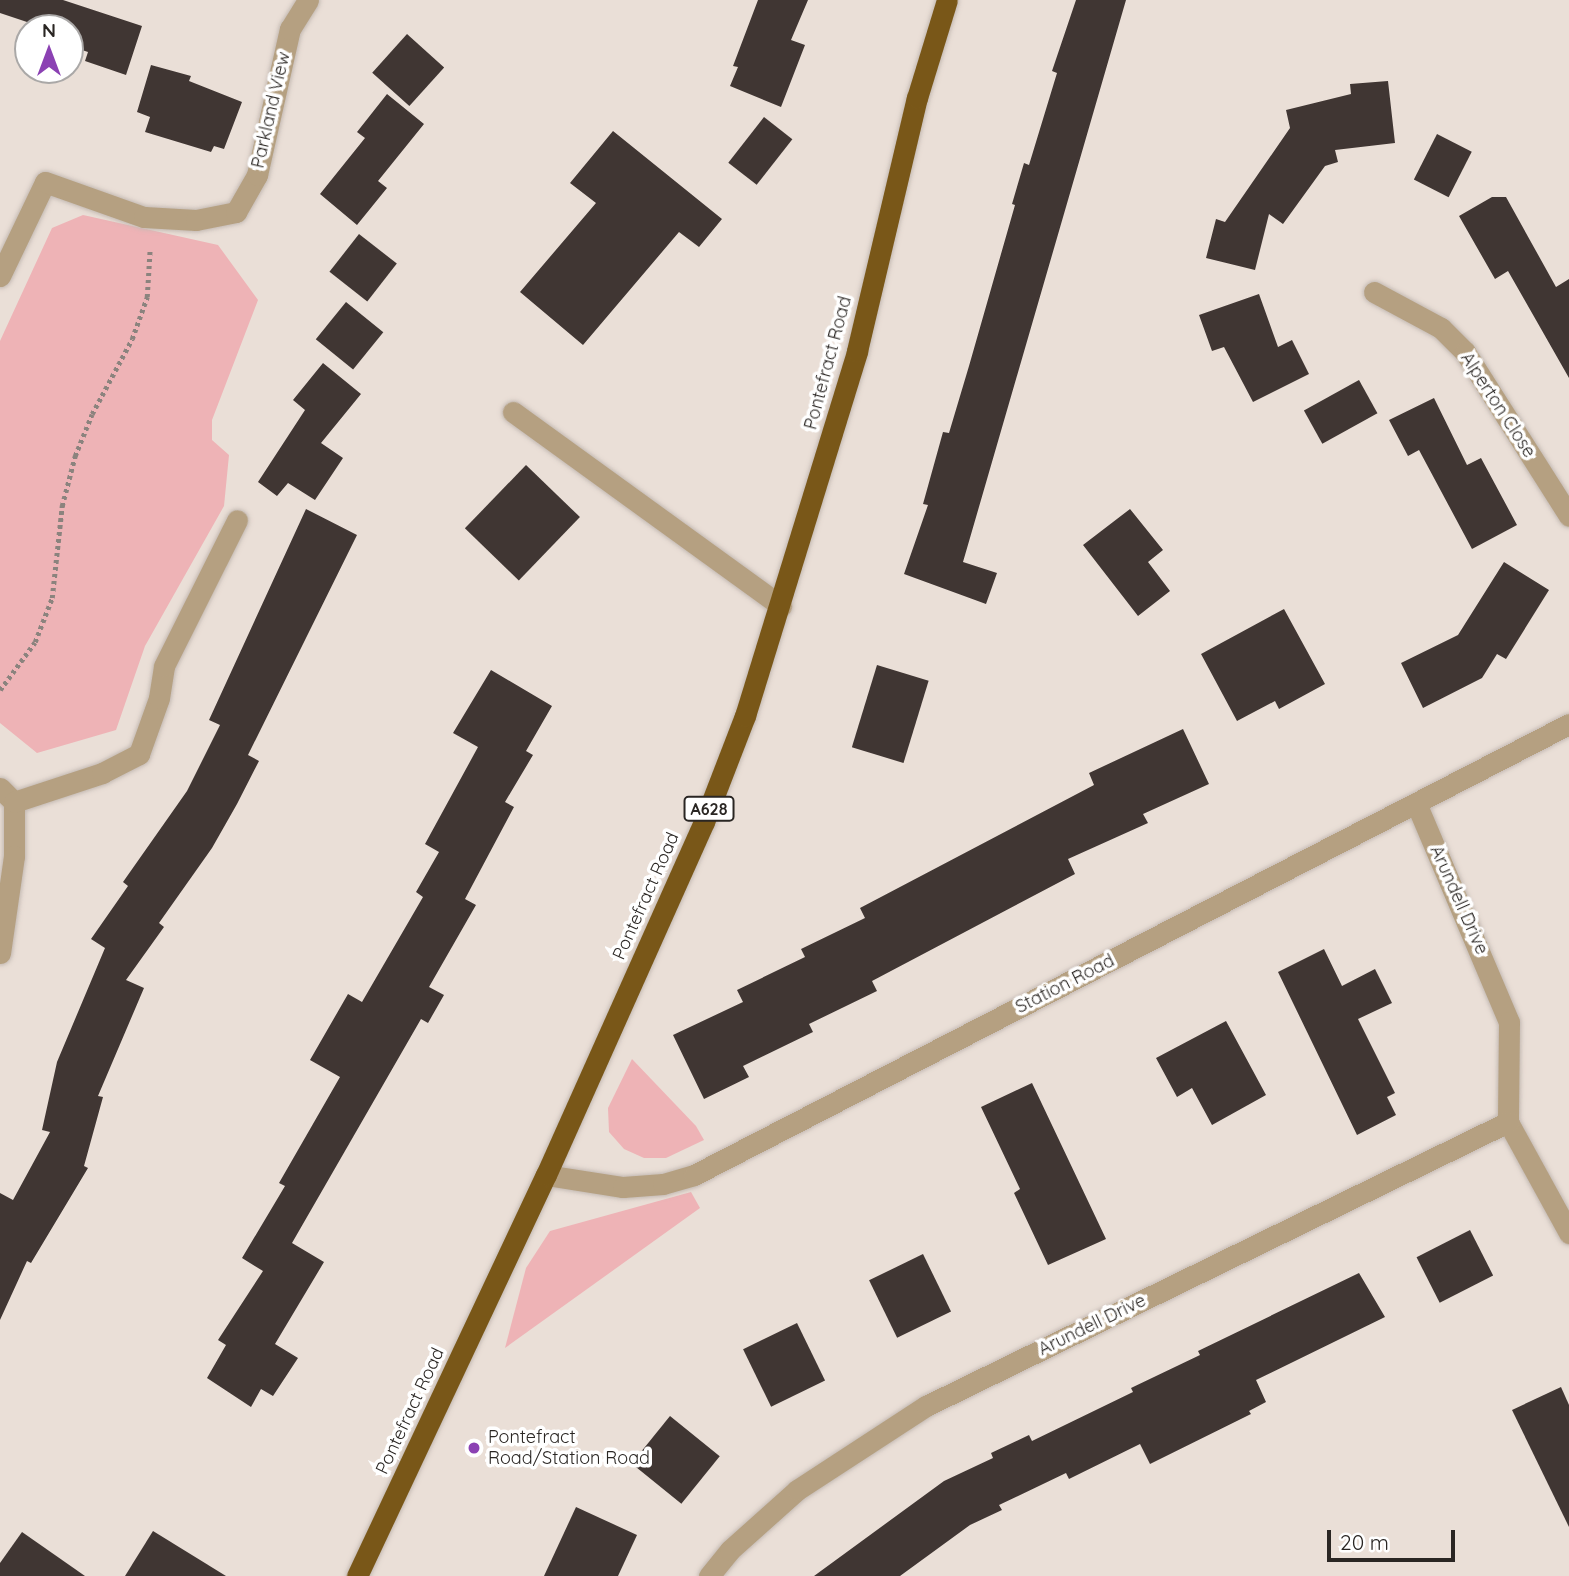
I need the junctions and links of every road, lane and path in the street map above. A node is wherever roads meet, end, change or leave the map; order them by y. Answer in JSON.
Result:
{"nodes":[{"id":1,"x":308,"y":0,"type":"edge"},
{"id":2,"x":947,"y":0,"type":"edge"},
{"id":3,"x":144,"y":217,"type":"junction"},
{"id":4,"x":0,"y":276,"type":"edge"},
{"id":5,"x":1374,"y":292,"type":"dead end"},
{"id":6,"x":513,"y":412,"type":"dead end"},
{"id":7,"x":1569,"y":516,"type":"edge"},
{"id":8,"x":237,"y":520,"type":"dead end"},
{"id":9,"x":781,"y":606,"type":"junction"},
{"id":10,"x":0,"y":690,"type":"edge"},
{"id":11,"x":1569,"y":724,"type":"edge"},
{"id":12,"x":7,"y":795,"type":"edge"},
{"id":13,"x":1416,"y":803,"type":"junction"},
{"id":14,"x":0,"y":953,"type":"edge"},
{"id":15,"x":1508,"y":1122,"type":"junction"},
{"id":16,"x":546,"y":1175,"type":"junction"},
{"id":17,"x":1569,"y":1233,"type":"edge"},
{"id":18,"x":357,"y":1576,"type":"edge"},
{"id":19,"x":709,"y":1576,"type":"edge"}],
"edges":[{"from":1,"to":3,"type":"street","name":"Parkland View"},
{"from":2,"to":9,"type":"highway","name":"Pontefract Road","number":"A628"},
{"from":3,"to":4,"type":"street","name":"Parkland View"},
{"from":3,"to":10,"type":"path"},
{"from":5,"to":7,"type":"street","name":"Alperton Close"},
{"from":6,"to":9,"type":"street"},
{"from":8,"to":12,"type":"street"},
{"from":9,"to":16,"type":"highway","name":"Pontefract Road","number":"A628"},
{"from":11,"to":13,"type":"street","name":"Station Road"},
{"from":12,"to":14,"type":"street"},
{"from":13,"to":15,"type":"street","name":"Arundell Drive"},
{"from":13,"to":16,"type":"street","name":"Station Road"},
{"from":15,"to":17,"type":"street","name":"Arundell Drive"},
{"from":15,"to":19,"type":"street","name":"Arundell Drive"},
{"from":16,"to":18,"type":"highway","name":"Pontefract Road","number":"A628"}]}
